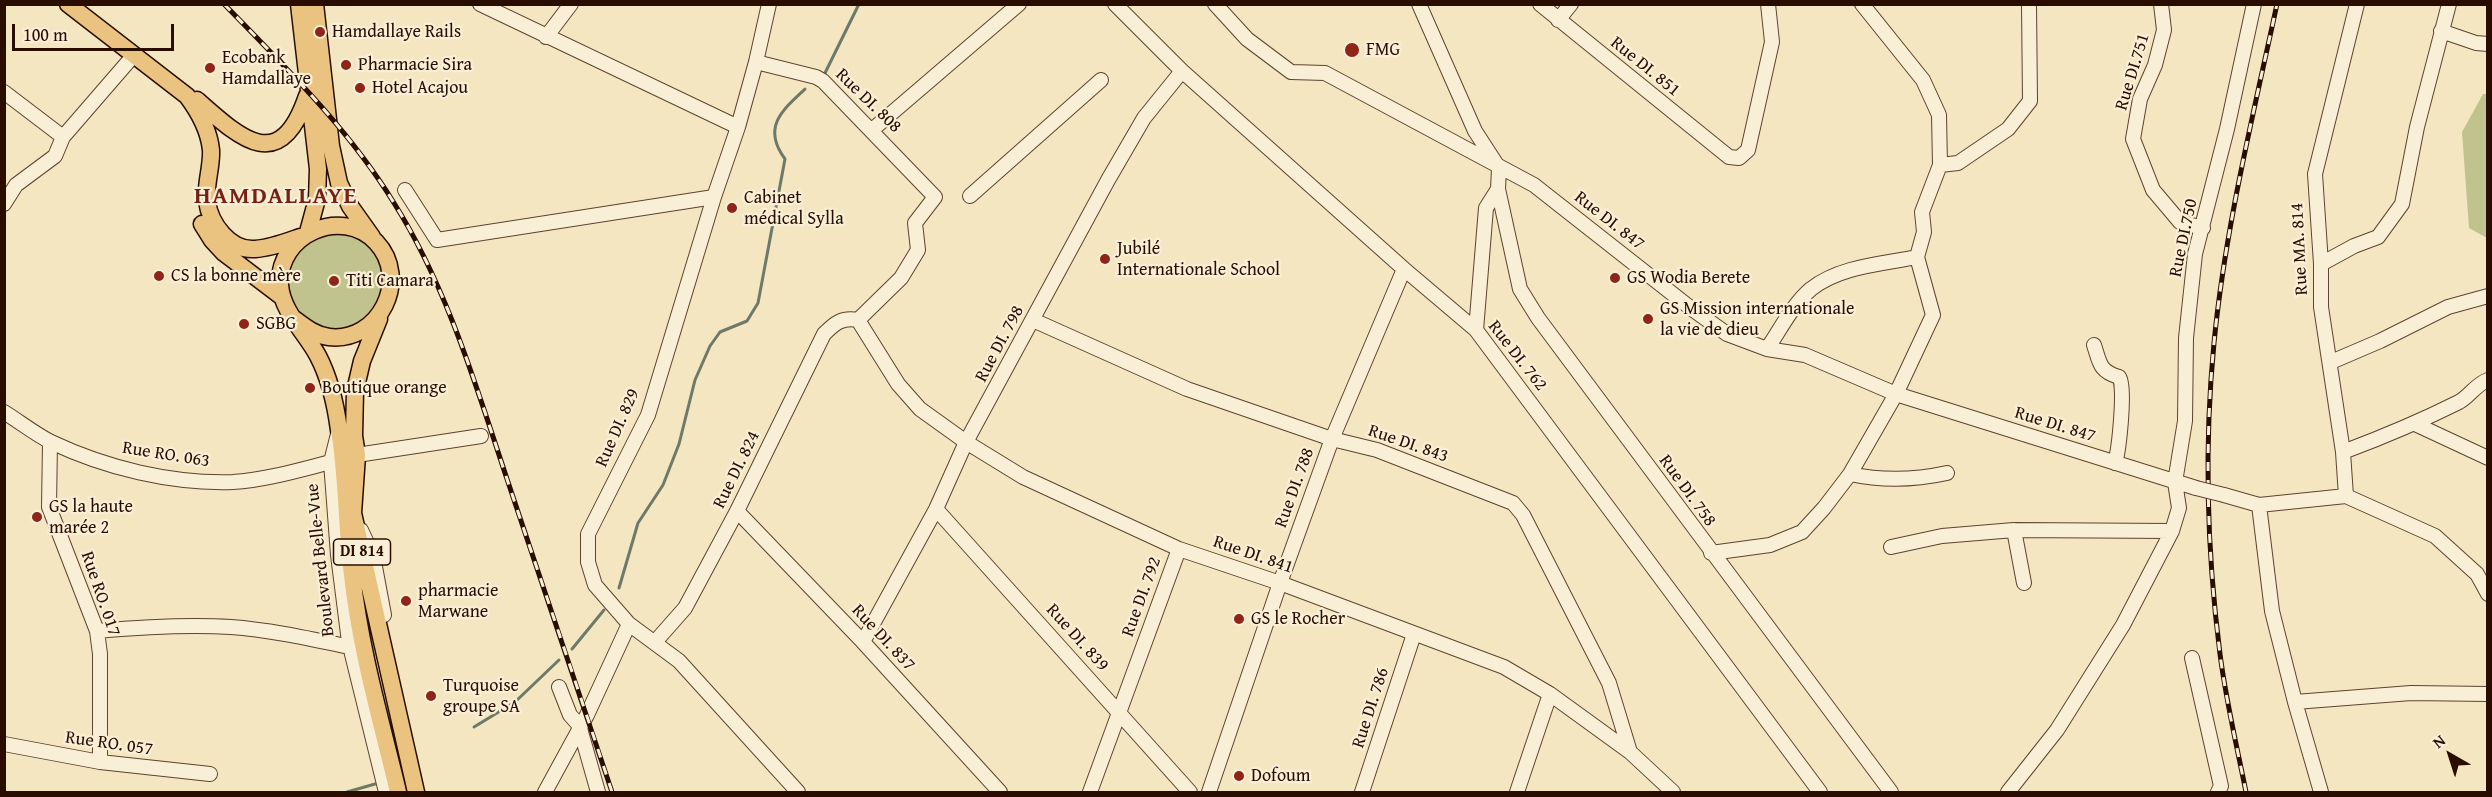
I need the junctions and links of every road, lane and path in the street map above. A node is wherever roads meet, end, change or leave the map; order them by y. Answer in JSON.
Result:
{"nodes":[{"id":1,"x":68,"y":4,"type":"edge"},
{"id":2,"x":299,"y":4,"type":"edge"},
{"id":3,"x":315,"y":4,"type":"edge"},
{"id":4,"x":480,"y":4,"type":"edge"},
{"id":5,"x":571,"y":4,"type":"edge"},
{"id":6,"x":769,"y":4,"type":"edge"},
{"id":7,"x":1019,"y":4,"type":"edge"},
{"id":8,"x":1114,"y":4,"type":"edge"},
{"id":9,"x":1215,"y":4,"type":"edge"},
{"id":10,"x":1419,"y":4,"type":"edge"},
{"id":11,"x":1540,"y":4,"type":"edge"},
{"id":12,"x":1571,"y":4,"type":"edge"},
{"id":13,"x":1768,"y":4,"type":"edge"},
{"id":14,"x":1862,"y":4,"type":"edge"},
{"id":15,"x":2029,"y":4,"type":"edge"},
{"id":16,"x":2161,"y":4,"type":"edge"},
{"id":17,"x":2254,"y":4,"type":"edge"},
{"id":18,"x":2357,"y":4,"type":"edge"},
{"id":19,"x":2449,"y":4,"type":"edge"},
{"id":20,"x":1558,"y":20,"type":"junction"},
{"id":21,"x":2442,"y":31,"type":"junction"},
{"id":22,"x":546,"y":37,"type":"junction"},
{"id":23,"x":2487,"y":44,"type":"edge"},
{"id":24,"x":134,"y":55,"type":"junction"},
{"id":25,"x":756,"y":62,"type":"junction"},
{"id":26,"x":1182,"y":71,"type":"junction"},
{"id":27,"x":158,"y":73,"type":"junction"},
{"id":28,"x":1101,"y":80,"type":"dead end"},
{"id":29,"x":4,"y":92,"type":"edge"},
{"id":30,"x":308,"y":92,"type":"junction"},
{"id":31,"x":738,"y":127,"type":"junction"},
{"id":32,"x":872,"y":130,"type":"junction"},
{"id":33,"x":63,"y":137,"type":"junction"},
{"id":34,"x":1940,"y":165,"type":"junction"},
{"id":35,"x":1499,"y":168,"type":"junction"},
{"id":36,"x":1498,"y":189,"type":"junction"},
{"id":37,"x":405,"y":190,"type":"dead end"},
{"id":38,"x":970,"y":196,"type":"dead end"},
{"id":39,"x":714,"y":197,"type":"junction"},
{"id":40,"x":936,"y":197,"type":"joint"},
{"id":41,"x":4,"y":204,"type":"edge"},
{"id":42,"x":2203,"y":228,"type":"junction"},
{"id":43,"x":305,"y":235,"type":"junction"},
{"id":44,"x":376,"y":243,"type":"junction"},
{"id":45,"x":1917,"y":257,"type":"junction"},
{"id":46,"x":2321,"y":264,"type":"junction"},
{"id":47,"x":1404,"y":269,"type":"junction"},
{"id":48,"x":2487,"y":296,"type":"edge"},
{"id":49,"x":282,"y":297,"type":"junction"},
{"id":50,"x":382,"y":312,"type":"junction"},
{"id":51,"x":293,"y":318,"type":"junction"},
{"id":52,"x":854,"y":319,"type":"junction"},
{"id":53,"x":1033,"y":320,"type":"junction"},
{"id":54,"x":1476,"y":330,"type":"junction"},
{"id":55,"x":2094,"y":345,"type":"dead end"},
{"id":56,"x":1767,"y":349,"type":"junction"},
{"id":57,"x":2331,"y":362,"type":"junction"},
{"id":58,"x":2487,"y":380,"type":"edge"},
{"id":59,"x":1896,"y":394,"type":"junction"},
{"id":60,"x":4,"y":412,"type":"edge"},
{"id":61,"x":2415,"y":424,"type":"junction"},
{"id":62,"x":339,"y":429,"type":"junction"},
{"id":63,"x":481,"y":436,"type":"dead end"},
{"id":64,"x":1332,"y":439,"type":"junction"},
{"id":65,"x":50,"y":441,"type":"junction"},
{"id":66,"x":966,"y":442,"type":"junction"},
{"id":67,"x":2343,"y":452,"type":"junction"},
{"id":68,"x":357,"y":455,"type":"junction"},
{"id":69,"x":2487,"y":458,"type":"edge"},
{"id":70,"x":331,"y":462,"type":"junction"},
{"id":71,"x":2115,"y":463,"type":"junction"},
{"id":72,"x":1947,"y":473,"type":"dead end"},
{"id":73,"x":1850,"y":474,"type":"junction"},
{"id":74,"x":2175,"y":482,"type":"junction"},
{"id":75,"x":2346,"y":496,"type":"junction"},
{"id":76,"x":2259,"y":505,"type":"junction"},
{"id":77,"x":936,"y":509,"type":"junction"},
{"id":78,"x":737,"y":511,"type":"junction"},
{"id":79,"x":353,"y":513,"type":"junction"},
{"id":80,"x":2014,"y":530,"type":"junction"},
{"id":81,"x":2172,"y":531,"type":"junction"},
{"id":82,"x":1891,"y":547,"type":"dead end"},
{"id":83,"x":1179,"y":549,"type":"junction"},
{"id":84,"x":1711,"y":553,"type":"junction"},
{"id":85,"x":1280,"y":583,"type":"junction"},
{"id":86,"x":2025,"y":583,"type":"dead end"},
{"id":87,"x":2487,"y":594,"type":"edge"},
{"id":88,"x":629,"y":624,"type":"junction"},
{"id":89,"x":97,"y":631,"type":"junction"},
{"id":90,"x":1414,"y":634,"type":"junction"},
{"id":91,"x":655,"y":642,"type":"junction"},
{"id":92,"x":863,"y":642,"type":"junction"},
{"id":93,"x":350,"y":647,"type":"junction"},
{"id":94,"x":2192,"y":657,"type":"dead end"},
{"id":95,"x":559,"y":687,"type":"dead end"},
{"id":96,"x":1550,"y":694,"type":"junction"},
{"id":97,"x":2487,"y":694,"type":"edge"},
{"id":98,"x":2295,"y":702,"type":"junction"},
{"id":99,"x":1119,"y":712,"type":"junction"},
{"id":100,"x":579,"y":725,"type":"junction"},
{"id":101,"x":4,"y":744,"type":"edge"},
{"id":102,"x":1630,"y":752,"type":"junction"},
{"id":103,"x":100,"y":762,"type":"junction"},
{"id":104,"x":210,"y":774,"type":"dead end"},
{"id":105,"x":1666,"y":790,"type":"edge"},
{"id":106,"x":386,"y":792,"type":"edge"},
{"id":107,"x":398,"y":792,"type":"edge"},
{"id":108,"x":416,"y":792,"type":"edge"},
{"id":109,"x":424,"y":792,"type":"edge"},
{"id":110,"x":545,"y":792,"type":"edge"},
{"id":111,"x":598,"y":792,"type":"edge"},
{"id":112,"x":798,"y":792,"type":"edge"},
{"id":113,"x":1000,"y":792,"type":"edge"},
{"id":114,"x":1090,"y":792,"type":"edge"},
{"id":115,"x":1190,"y":792,"type":"edge"},
{"id":116,"x":1209,"y":792,"type":"edge"},
{"id":117,"x":1362,"y":792,"type":"edge"},
{"id":118,"x":1517,"y":792,"type":"edge"},
{"id":119,"x":1820,"y":792,"type":"edge"},
{"id":120,"x":1891,"y":792,"type":"edge"},
{"id":121,"x":2008,"y":792,"type":"edge"},
{"id":122,"x":2218,"y":792,"type":"edge"},
{"id":123,"x":2321,"y":792,"type":"edge"}],
"edges":[{"from":1,"to":24,"type":"main road"},
{"from":2,"to":30,"type":"main road"},
{"from":3,"to":44,"type":"main road"},
{"from":4,"to":22,"type":"street"},
{"from":5,"to":22,"type":"street"},
{"from":6,"to":25,"type":"street","name":"Rue DI. 829"},
{"from":7,"to":32,"type":"street"},
{"from":8,"to":26,"type":"street","name":"Rue DI. 762"},
{"from":9,"to":35,"type":"street","name":"Rue DI. 847"},
{"from":10,"to":35,"type":"street"},
{"from":11,"to":20,"type":"street","name":"Rue DI. 851"},
{"from":12,"to":20,"type":"street"},
{"from":13,"to":20,"type":"street","name":"Rue DI. 851"},
{"from":14,"to":34,"type":"street"},
{"from":15,"to":34,"type":"street"},
{"from":16,"to":42,"type":"street","name":"Rue DI.751"},
{"from":17,"to":42,"type":"street","name":"Rue DI.750"},
{"from":18,"to":46,"type":"street","name":"Rue MA. 814"},
{"from":19,"to":21,"type":"street"},
{"from":21,"to":23,"type":"street"},
{"from":21,"to":46,"type":"street"},
{"from":22,"to":31,"type":"street"},
{"from":24,"to":27,"type":"main road"},
{"from":24,"to":33,"type":"street"},
{"from":25,"to":31,"type":"street","name":"Rue DI. 829"},
{"from":25,"to":32,"type":"street","name":"Rue DI. 808"},
{"from":26,"to":47,"type":"street","name":"Rue DI. 762"},
{"from":26,"to":53,"type":"street","name":"Rue DI. 798"},
{"from":27,"to":30,"type":"main road"},
{"from":27,"to":43,"type":"main road"},
{"from":27,"to":49,"type":"main road"},
{"from":28,"to":38,"type":"street"},
{"from":29,"to":33,"type":"street"},
{"from":30,"to":43,"type":"main road"},
{"from":31,"to":39,"type":"street","name":"Rue DI. 829"},
{"from":32,"to":40,"type":"street","name":"Rue DI. 808"},
{"from":33,"to":41,"type":"street"},
{"from":34,"to":45,"type":"street"},
{"from":35,"to":36,"type":"street","name":"Rue DI. 758"},
{"from":35,"to":56,"type":"street","name":"Rue DI. 847"},
{"from":36,"to":54,"type":"street","name":"Rue DI. 758"},
{"from":36,"to":84,"type":"street","name":"Rue DI. 758"},
{"from":37,"to":39,"type":"street"},
{"from":39,"to":88,"type":"street","name":"Rue DI. 829"},
{"from":40,"to":52,"type":"street","name":"Rue DI. 824"},
{"from":42,"to":74,"type":"street","name":"Rue DI.750"},
{"from":43,"to":44,"type":"main road"},
{"from":43,"to":49,"type":"main road"},
{"from":44,"to":50,"type":"main road"},
{"from":45,"to":56,"type":"street"},
{"from":45,"to":59,"type":"street"},
{"from":46,"to":57,"type":"street","name":"Rue MA. 814"},
{"from":47,"to":54,"type":"street","name":"Rue DI. 762"},
{"from":47,"to":64,"type":"street","name":"Rue DI. 788"},
{"from":48,"to":57,"type":"street"},
{"from":49,"to":51,"type":"main road"},
{"from":50,"to":51,"type":"main road"},
{"from":50,"to":68,"type":"main road","name":"Boulevard Belle-Vue","number":"DI 814"},
{"from":51,"to":62,"type":"main road","name":"Boulevard Belle-Vue","number":"DI 814"},
{"from":52,"to":66,"type":"street","name":"Rue DI. 841"},
{"from":52,"to":78,"type":"street","name":"Rue DI. 824"},
{"from":53,"to":64,"type":"street","name":"Rue DI. 843"},
{"from":53,"to":66,"type":"street","name":"Rue DI. 798"},
{"from":54,"to":119,"type":"street","name":"Rue DI. 762"},
{"from":55,"to":71,"type":"street"},
{"from":56,"to":59,"type":"street","name":"Rue DI. 847"},
{"from":57,"to":67,"type":"street","name":"Rue MA. 814"},
{"from":58,"to":61,"type":"street"},
{"from":59,"to":71,"type":"street","name":"Rue DI. 847"},
{"from":59,"to":73,"type":"street"},
{"from":60,"to":65,"type":"street","name":"Rue RO. 063"},
{"from":61,"to":67,"type":"street"},
{"from":61,"to":69,"type":"street"},
{"from":62,"to":70,"type":"street","name":"Boulevard Belle-Vue"},
{"from":62,"to":107,"type":"main road","name":"Boulevard Belle-Vue","number":"DI 814"},
{"from":63,"to":68,"type":"street"},
{"from":64,"to":85,"type":"street","name":"Rue DI. 788"},
{"from":64,"to":102,"type":"street","name":"Rue DI. 843"},
{"from":65,"to":70,"type":"street","name":"Rue RO. 063"},
{"from":65,"to":89,"type":"street","name":"Rue RO. 017"},
{"from":66,"to":77,"type":"street","name":"Rue DI. 798"},
{"from":66,"to":83,"type":"street","name":"Rue DI. 841"},
{"from":67,"to":75,"type":"street","name":"Rue MA. 814"},
{"from":68,"to":79,"type":"main road","name":"Boulevard Belle-Vue","number":"DI 814"},
{"from":70,"to":93,"type":"street","name":"Boulevard Belle-Vue"},
{"from":71,"to":74,"type":"street","name":"Rue DI. 847"},
{"from":72,"to":73,"type":"street"},
{"from":73,"to":84,"type":"street"},
{"from":74,"to":76,"type":"street","name":"Rue DI. 847","bridge":true},
{"from":74,"to":81,"type":"street","name":"Rue DI.750"},
{"from":75,"to":76,"type":"street"},
{"from":75,"to":87,"type":"street"},
{"from":76,"to":98,"type":"street"},
{"from":77,"to":92,"type":"street","name":"Rue DI. 798"},
{"from":77,"to":99,"type":"street","name":"Rue DI. 839"},
{"from":78,"to":91,"type":"street","name":"Rue DI. 824"},
{"from":78,"to":92,"type":"street","name":"Rue DI. 837"},
{"from":79,"to":108,"type":"main road","name":"Boulevard Belle-Vue","number":"DI 814"},
{"from":79,"to":109,"type":"street","name":"Boulevard Belle-Vue"},
{"from":80,"to":81,"type":"street"},
{"from":80,"to":82,"type":"street"},
{"from":80,"to":86,"type":"street"},
{"from":81,"to":121,"type":"street","name":"Rue DI.750"},
{"from":83,"to":85,"type":"street","name":"Rue DI. 841"},
{"from":83,"to":99,"type":"street","name":"Rue DI. 792"},
{"from":84,"to":120,"type":"street","name":"Rue DI. 758"},
{"from":85,"to":90,"type":"street","name":"Rue DI. 841"},
{"from":85,"to":116,"type":"street","name":"Rue DI. 788"},
{"from":88,"to":91,"type":"street","name":"Rue DI. 829"},
{"from":88,"to":100,"type":"street"},
{"from":89,"to":93,"type":"street"},
{"from":89,"to":103,"type":"street","name":"Rue RO. 017"},
{"from":90,"to":96,"type":"street","name":"Rue DI. 841"},
{"from":90,"to":117,"type":"street","name":"Rue DI. 786"},
{"from":91,"to":112,"type":"street","name":"Rue DI. 829"},
{"from":92,"to":113,"type":"street","name":"Rue DI. 837"},
{"from":93,"to":106,"type":"street","name":"Boulevard Belle-Vue"},
{"from":94,"to":122,"type":"street"},
{"from":95,"to":100,"type":"street"},
{"from":96,"to":102,"type":"street","name":"Rue DI. 841"},
{"from":96,"to":118,"type":"street"},
{"from":97,"to":98,"type":"street"},
{"from":98,"to":123,"type":"street"},
{"from":99,"to":114,"type":"street","name":"Rue DI. 792"},
{"from":99,"to":115,"type":"street","name":"Rue DI. 839"},
{"from":100,"to":110,"type":"street"},
{"from":100,"to":111,"type":"street"},
{"from":101,"to":103,"type":"street","name":"Rue RO. 057"},
{"from":102,"to":105,"type":"street","name":"Rue DI. 841"},
{"from":103,"to":104,"type":"street","name":"Rue RO. 057"}]}
